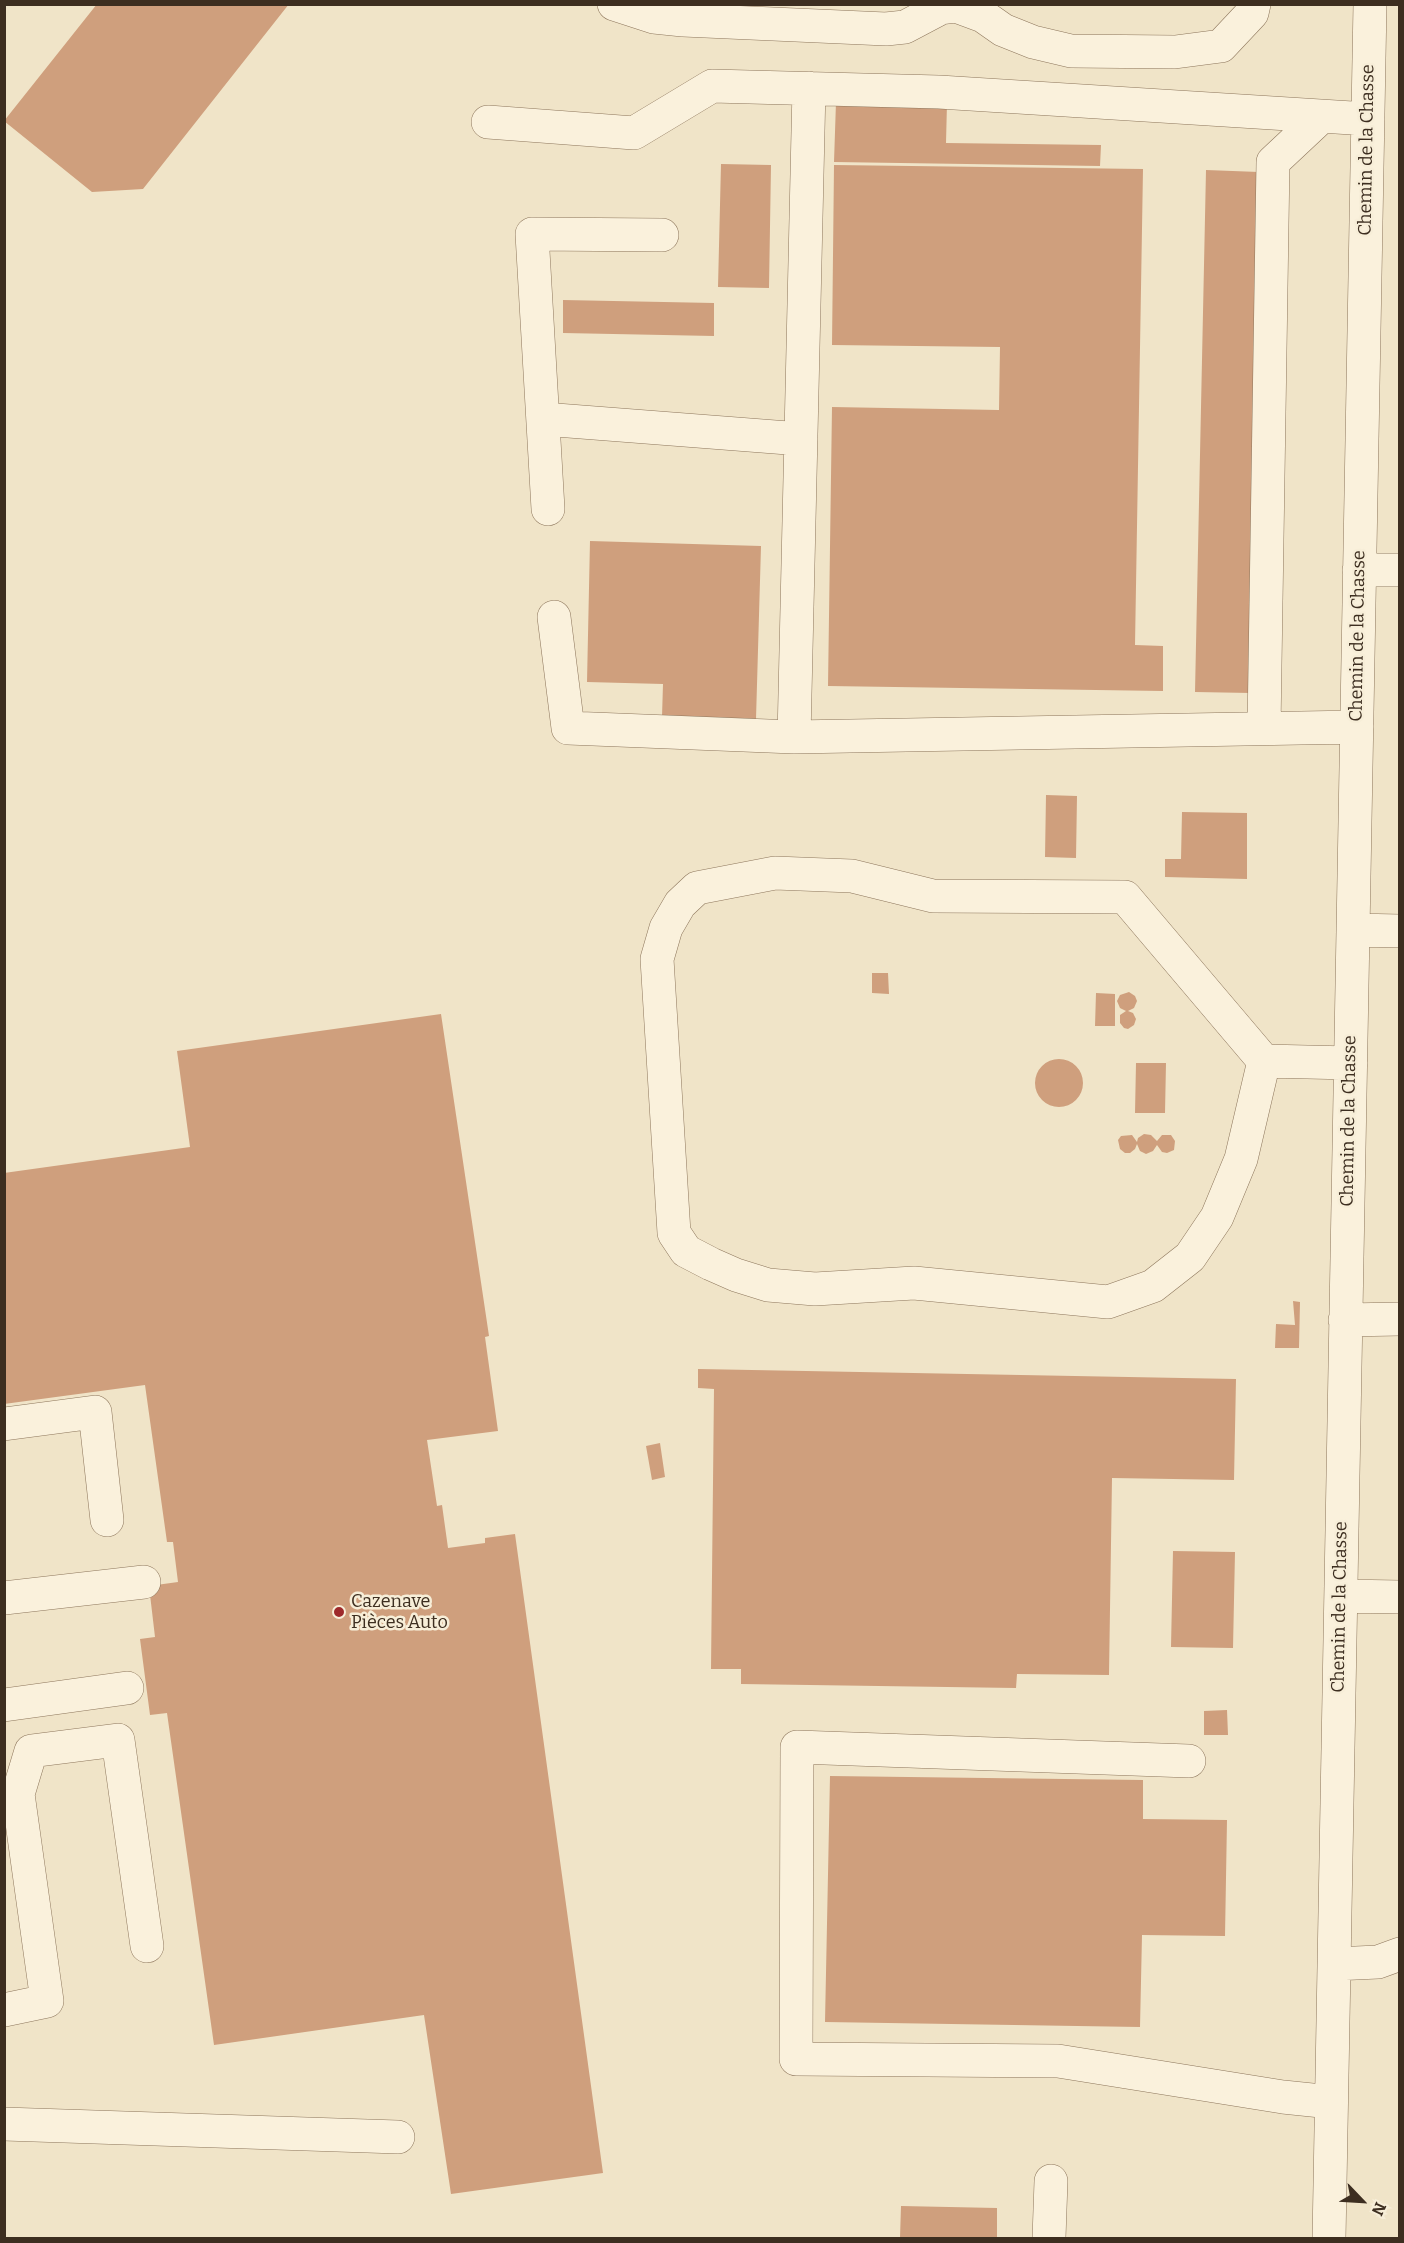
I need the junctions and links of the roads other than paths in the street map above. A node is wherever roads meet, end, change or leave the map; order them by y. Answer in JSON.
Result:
{"nodes":[{"id":1,"x":614,"y":4,"type":"edge"},
{"id":2,"x":1254,"y":4,"type":"edge"},
{"id":3,"x":1370,"y":4,"type":"edge"},
{"id":4,"x":956,"y":5,"type":"edge"},
{"id":5,"x":809,"y":88,"type":"junction"},
{"id":6,"x":1321,"y":117,"type":"junction"},
{"id":7,"x":1368,"y":119,"type":"junction"},
{"id":8,"x":488,"y":123,"type":"dead end"},
{"id":9,"x":662,"y":235,"type":"dead end"},
{"id":10,"x":543,"y":419,"type":"junction"},
{"id":11,"x":801,"y":439,"type":"junction"},
{"id":12,"x":548,"y":509,"type":"dead end"},
{"id":13,"x":1359,"y":570,"type":"junction"},
{"id":14,"x":1400,"y":570,"type":"edge"},
{"id":15,"x":554,"y":617,"type":"dead end"},
{"id":16,"x":1264,"y":728,"type":"junction"},
{"id":17,"x":1357,"y":728,"type":"junction"},
{"id":18,"x":794,"y":737,"type":"junction"},
{"id":19,"x":1353,"y":930,"type":"junction"},
{"id":20,"x":1400,"y":931,"type":"edge"},
{"id":21,"x":1264,"y":1061,"type":"junction"},
{"id":22,"x":1351,"y":1063,"type":"junction"},
{"id":23,"x":1400,"y":1319,"type":"edge"},
{"id":24,"x":1345,"y":1320,"type":"junction"},
{"id":25,"x":4,"y":1424,"type":"edge"},
{"id":26,"x":106,"y":1520,"type":"dead end"},
{"id":27,"x":144,"y":1582,"type":"dead end"},
{"id":28,"x":1341,"y":1596,"type":"junction"},
{"id":29,"x":1400,"y":1597,"type":"edge"},
{"id":30,"x":4,"y":1598,"type":"edge"},
{"id":31,"x":126,"y":1688,"type":"dead end"},
{"id":32,"x":4,"y":1705,"type":"edge"},
{"id":33,"x":1189,"y":1761,"type":"dead end"},
{"id":34,"x":11,"y":1795,"type":"edge"},
{"id":35,"x":147,"y":1946,"type":"dead end"},
{"id":36,"x":1400,"y":1953,"type":"edge"},
{"id":37,"x":1334,"y":1964,"type":"junction"},
{"id":38,"x":4,"y":2010,"type":"edge"},
{"id":39,"x":1331,"y":2102,"type":"junction"},
{"id":40,"x":4,"y":2124,"type":"edge"},
{"id":41,"x":398,"y":2137,"type":"dead end"},
{"id":42,"x":1051,"y":2181,"type":"dead end"},
{"id":43,"x":1049,"y":2238,"type":"edge"},
{"id":44,"x":1329,"y":2238,"type":"edge"}],
"edges":[{"from":1,"to":4,"type":"street"},
{"from":2,"to":4,"type":"street"},
{"from":3,"to":7,"type":"street","name":"Chemin de la Chasse"},
{"from":5,"to":6,"type":"street"},
{"from":5,"to":8,"type":"street"},
{"from":5,"to":11,"type":"street"},
{"from":6,"to":7,"type":"street"},
{"from":6,"to":16,"type":"street"},
{"from":7,"to":13,"type":"street","name":"Chemin de la Chasse"},
{"from":9,"to":10,"type":"street"},
{"from":10,"to":11,"type":"street"},
{"from":10,"to":12,"type":"street"},
{"from":11,"to":18,"type":"street"},
{"from":13,"to":14,"type":"street"},
{"from":13,"to":17,"type":"street","name":"Chemin de la Chasse"},
{"from":15,"to":18,"type":"street"},
{"from":16,"to":17,"type":"street"},
{"from":16,"to":18,"type":"street"},
{"from":17,"to":19,"type":"street","name":"Chemin de la Chasse"},
{"from":19,"to":20,"type":"street"},
{"from":19,"to":22,"type":"street","name":"Chemin de la Chasse"},
{"from":21,"to":21,"type":"street"},
{"from":21,"to":22,"type":"street"},
{"from":22,"to":24,"type":"street","name":"Chemin de la Chasse"},
{"from":23,"to":24,"type":"street"},
{"from":24,"to":28,"type":"street","name":"Chemin de la Chasse"},
{"from":25,"to":26,"type":"street"},
{"from":27,"to":30,"type":"street"},
{"from":28,"to":29,"type":"street"},
{"from":28,"to":37,"type":"street","name":"Chemin de la Chasse"},
{"from":31,"to":32,"type":"street"},
{"from":33,"to":39,"type":"street"},
{"from":34,"to":35,"type":"street"},
{"from":34,"to":38,"type":"street"},
{"from":36,"to":37,"type":"street"},
{"from":37,"to":39,"type":"street","name":"Chemin de la Chasse"},
{"from":39,"to":44,"type":"street","name":"Chemin de la Chasse"},
{"from":40,"to":41,"type":"street"},
{"from":42,"to":43,"type":"street"}]}
